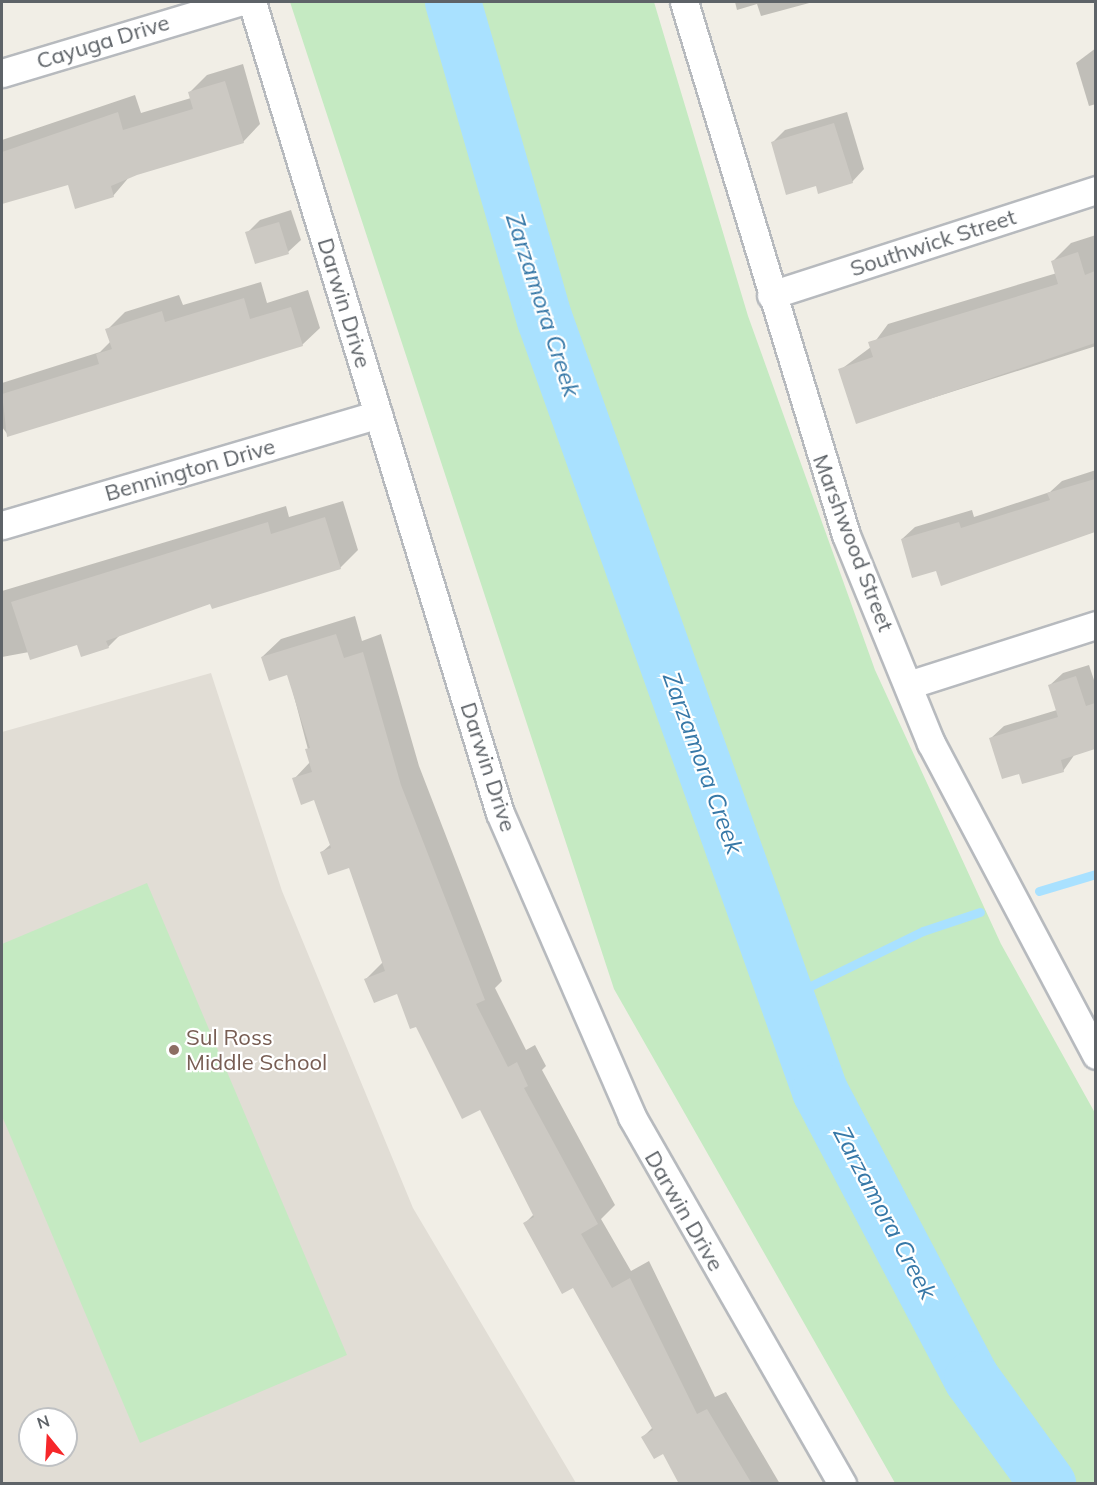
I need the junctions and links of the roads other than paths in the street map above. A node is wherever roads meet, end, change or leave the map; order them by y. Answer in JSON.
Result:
{"nodes":[{"id":1,"x":239,"y":2,"type":"edge"},
{"id":2,"x":252,"y":2,"type":"edge"},
{"id":3,"x":684,"y":2,"type":"edge"},
{"id":4,"x":2,"y":73,"type":"edge"},
{"id":5,"x":1095,"y":190,"type":"edge"},
{"id":6,"x":771,"y":296,"type":"junction"},
{"id":7,"x":378,"y":414,"type":"junction"},
{"id":8,"x":2,"y":525,"type":"edge"},
{"id":9,"x":1095,"y":625,"type":"edge"},
{"id":10,"x":908,"y":685,"type":"junction"},
{"id":11,"x":1095,"y":1055,"type":"edge"},
{"id":12,"x":842,"y":1484,"type":"edge"}],
"edges":[{"from":1,"to":4,"type":"street","name":"Cayuga Drive"},
{"from":2,"to":7,"type":"street","name":"Darwin Drive"},
{"from":3,"to":6,"type":"street","name":"Marshwood Street"},
{"from":5,"to":6,"type":"street","name":"Southwick Street"},
{"from":6,"to":10,"type":"street","name":"Marshwood Street"},
{"from":7,"to":8,"type":"street","name":"Bennington Drive"},
{"from":7,"to":12,"type":"street","name":"Darwin Drive"},
{"from":9,"to":10,"type":"street"},
{"from":10,"to":11,"type":"street","name":"Marshwood Street"}]}
